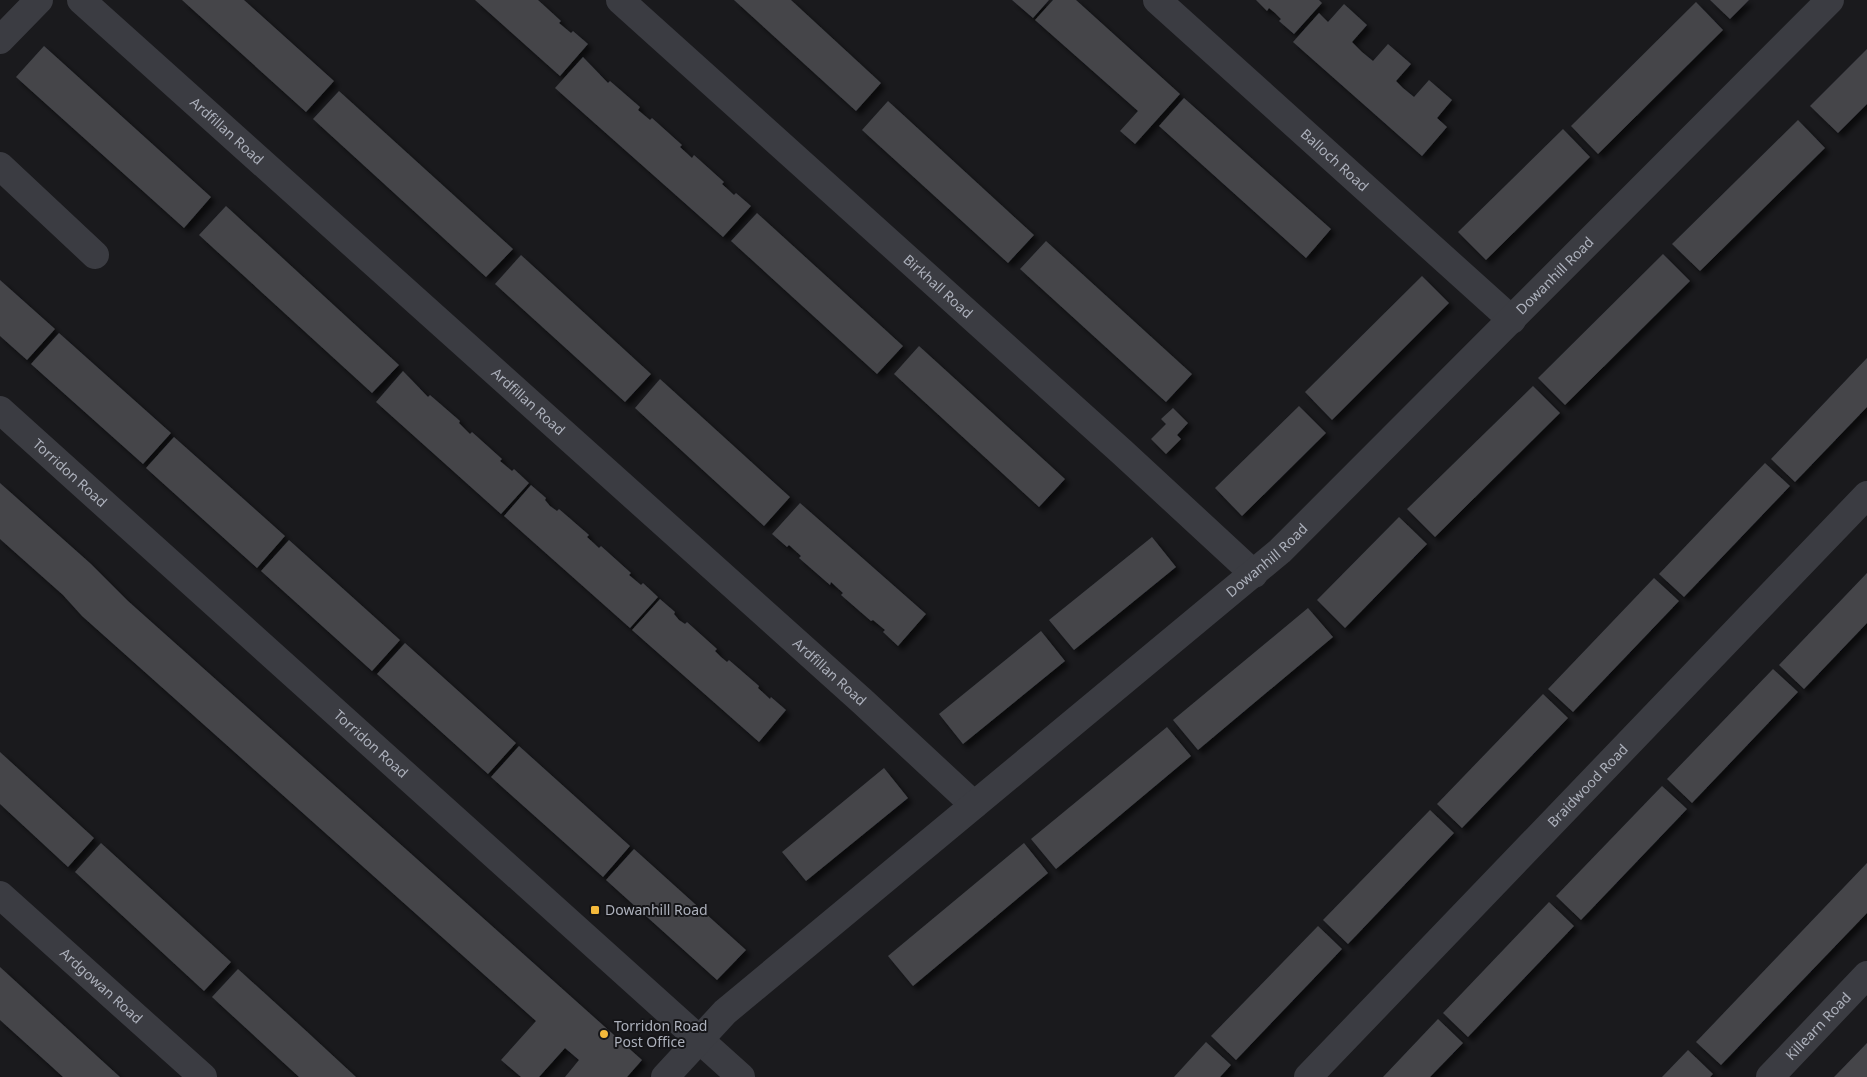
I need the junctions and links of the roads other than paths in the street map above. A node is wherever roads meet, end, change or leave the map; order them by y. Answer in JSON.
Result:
{"nodes":[{"id":1,"x":40,"y":0,"type":"edge"},
{"id":2,"x":81,"y":0,"type":"edge"},
{"id":3,"x":620,"y":0,"type":"edge"},
{"id":4,"x":1157,"y":0,"type":"edge"},
{"id":5,"x":1830,"y":0,"type":"edge"},
{"id":6,"x":0,"y":40,"type":"edge"},
{"id":7,"x":0,"y":166,"type":"edge"},
{"id":8,"x":95,"y":255,"type":"dead end"},
{"id":9,"x":1512,"y":320,"type":"junction"},
{"id":10,"x":0,"y":410,"type":"edge"},
{"id":11,"x":1867,"y":495,"type":"edge"},
{"id":12,"x":1254,"y":574,"type":"junction"},
{"id":13,"x":974,"y":805,"type":"junction"},
{"id":14,"x":0,"y":895,"type":"edge"},
{"id":15,"x":1867,"y":975,"type":"edge"},
{"id":16,"x":699,"y":1039,"type":"junction"},
{"id":17,"x":203,"y":1077,"type":"edge"},
{"id":18,"x":665,"y":1077,"type":"edge"},
{"id":19,"x":741,"y":1077,"type":"edge"},
{"id":20,"x":1308,"y":1077,"type":"edge"},
{"id":21,"x":1770,"y":1077,"type":"edge"}],
"edges":[{"from":1,"to":6,"type":"street"},
{"from":2,"to":13,"type":"street","name":"Ardfillan Road"},
{"from":3,"to":12,"type":"street","name":"Birkhall Road"},
{"from":4,"to":9,"type":"street","name":"Balloch Road"},
{"from":5,"to":9,"type":"street","name":"Dowanhill Road"},
{"from":7,"to":8,"type":"street"},
{"from":9,"to":12,"type":"street","name":"Dowanhill Road"},
{"from":10,"to":16,"type":"street","name":"Torridon Road"},
{"from":11,"to":20,"type":"street","name":"Braidwood Road"},
{"from":12,"to":13,"type":"street","name":"Dowanhill Road"},
{"from":13,"to":16,"type":"street","name":"Dowanhill Road"},
{"from":14,"to":17,"type":"street","name":"Ardgowan Road"},
{"from":15,"to":21,"type":"street","name":"Killearn Road"},
{"from":16,"to":18,"type":"street","name":"Dowanhill Road"},
{"from":16,"to":19,"type":"street","name":"Torridon Road"}]}
